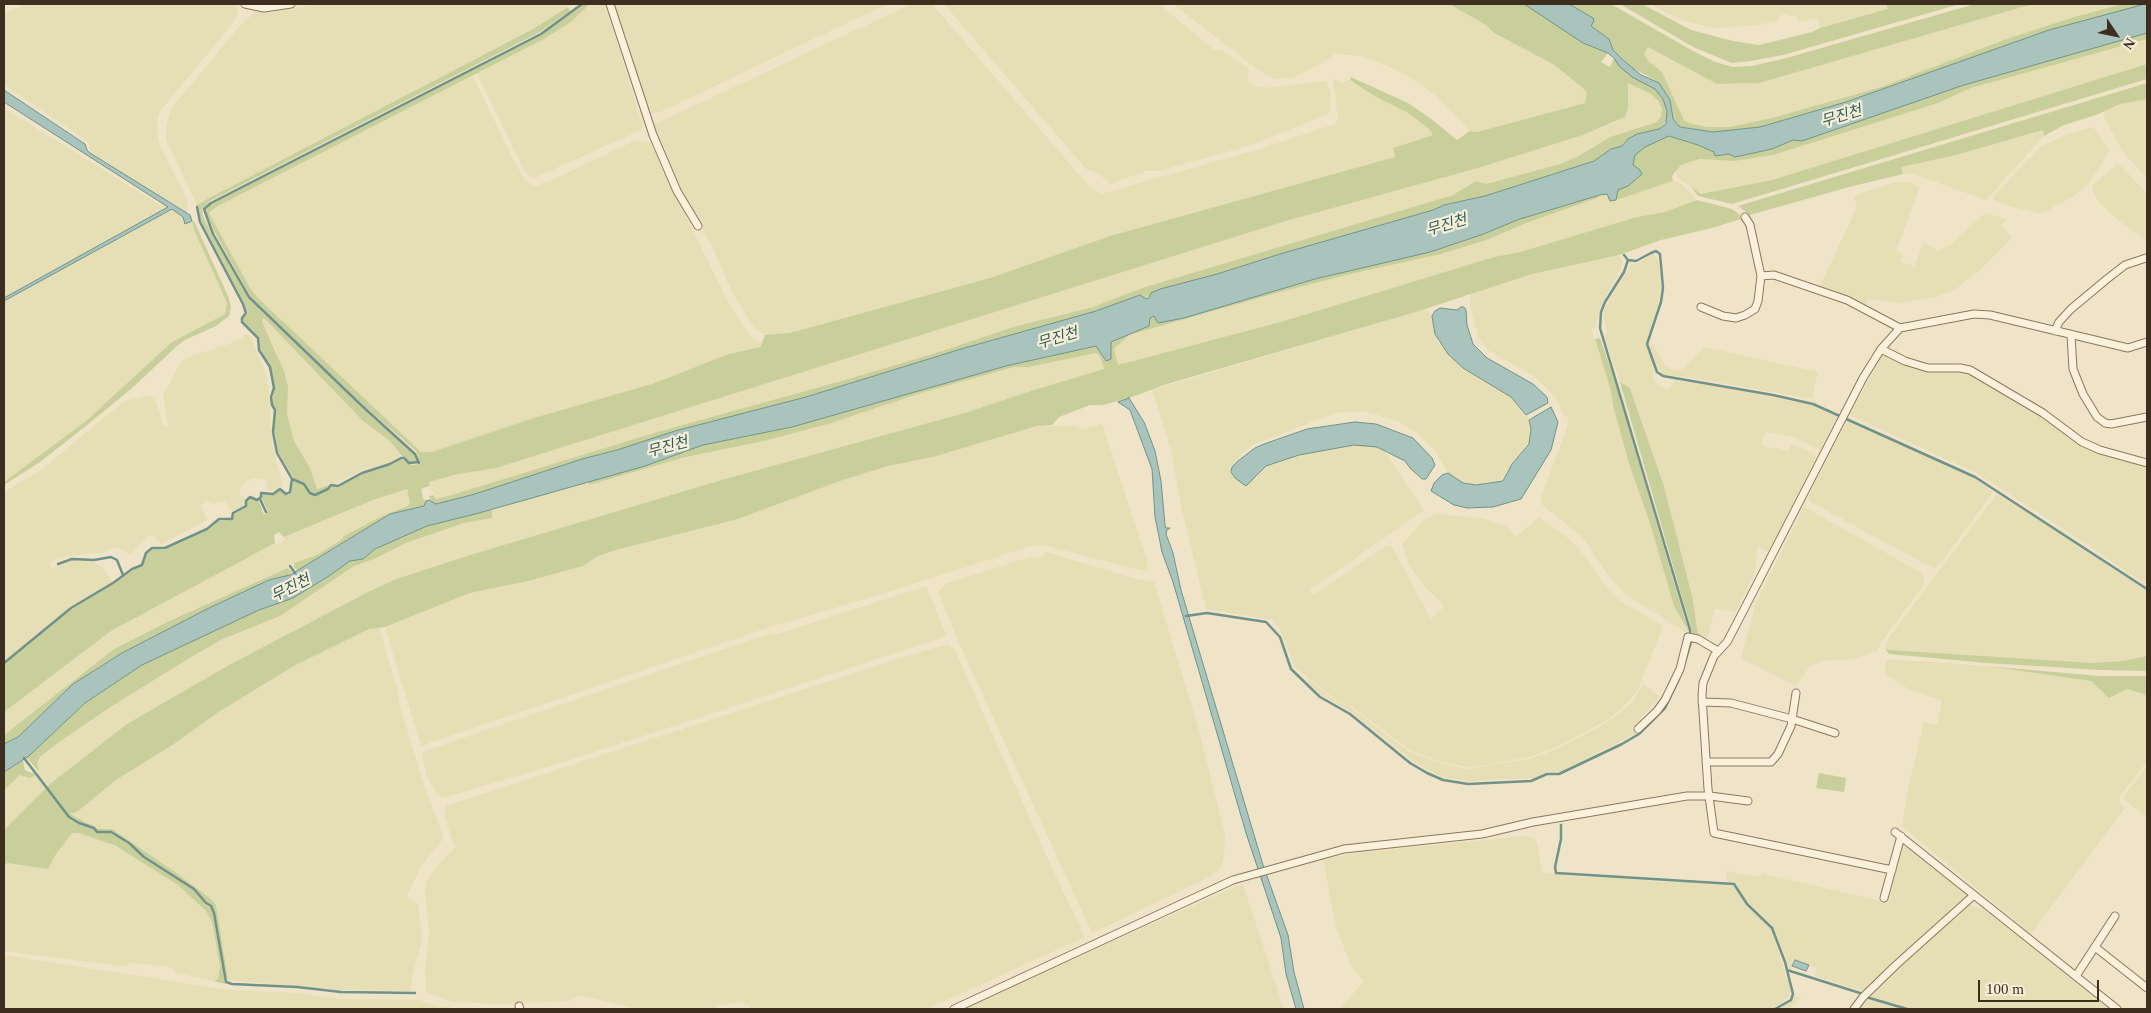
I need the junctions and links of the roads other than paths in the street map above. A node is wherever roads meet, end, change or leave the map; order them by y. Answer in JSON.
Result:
{"nodes":[{"id":1,"x":245,"y":4,"type":"edge"},
{"id":2,"x":291,"y":4,"type":"edge"},
{"id":3,"x":610,"y":4,"type":"edge"},
{"id":4,"x":1745,"y":216,"type":"dead end"},
{"id":5,"x":698,"y":226,"type":"dead end"},
{"id":6,"x":2146,"y":258,"type":"edge"},
{"id":7,"x":1761,"y":276,"type":"junction"},
{"id":8,"x":1701,"y":307,"type":"dead end"},
{"id":9,"x":1900,"y":328,"type":"junction"},
{"id":10,"x":2054,"y":331,"type":"junction"},
{"id":11,"x":2071,"y":335,"type":"junction"},
{"id":12,"x":2147,"y":342,"type":"edge"},
{"id":13,"x":1881,"y":349,"type":"junction"},
{"id":14,"x":2147,"y":417,"type":"edge"},
{"id":15,"x":2147,"y":463,"type":"edge"},
{"id":16,"x":1718,"y":651,"type":"junction"},
{"id":17,"x":1796,"y":693,"type":"dead end"},
{"id":18,"x":1702,"y":702,"type":"junction"},
{"id":19,"x":1792,"y":719,"type":"junction"},
{"id":20,"x":1638,"y":729,"type":"dead end"},
{"id":21,"x":1834,"y":733,"type":"dead end"},
{"id":22,"x":1706,"y":762,"type":"junction"},
{"id":23,"x":1710,"y":796,"type":"junction"},
{"id":24,"x":1748,"y":801,"type":"dead end"},
{"id":25,"x":1892,"y":870,"type":"junction"},
{"id":26,"x":1974,"y":895,"type":"junction"},
{"id":27,"x":1884,"y":898,"type":"dead end"},
{"id":28,"x":2115,"y":916,"type":"dead end"},
{"id":29,"x":2095,"y":947,"type":"junction"},
{"id":30,"x":2076,"y":976,"type":"junction"},
{"id":31,"x":2147,"y":988,"type":"edge"},
{"id":32,"x":954,"y":1009,"type":"edge"},
{"id":33,"x":1854,"y":1009,"type":"edge"},
{"id":34,"x":2117,"y":1009,"type":"edge"}],
"edges":[{"from":1,"to":2,"type":"street"},
{"from":3,"to":5,"type":"street"},
{"from":4,"to":7,"type":"street"},
{"from":6,"to":10,"type":"street"},
{"from":7,"to":8,"type":"street"},
{"from":7,"to":9,"type":"street"},
{"from":9,"to":10,"type":"street"},
{"from":9,"to":13,"type":"street"},
{"from":10,"to":11,"type":"street"},
{"from":11,"to":12,"type":"street"},
{"from":11,"to":14,"type":"street"},
{"from":13,"to":15,"type":"street"},
{"from":13,"to":16,"type":"street"},
{"from":16,"to":18,"type":"street"},
{"from":16,"to":20,"type":"street"},
{"from":17,"to":19,"type":"street"},
{"from":18,"to":19,"type":"street"},
{"from":18,"to":22,"type":"street"},
{"from":19,"to":21,"type":"street"},
{"from":19,"to":22,"type":"street"},
{"from":22,"to":23,"type":"street"},
{"from":23,"to":24,"type":"street"},
{"from":23,"to":25,"type":"street"},
{"from":23,"to":32,"type":"street"},
{"from":25,"to":26,"type":"street"},
{"from":25,"to":27,"type":"street"},
{"from":26,"to":30,"type":"street"},
{"from":26,"to":33,"type":"street"},
{"from":28,"to":29,"type":"street"},
{"from":29,"to":30,"type":"street"},
{"from":29,"to":31,"type":"street"},
{"from":30,"to":34,"type":"street"}]}
